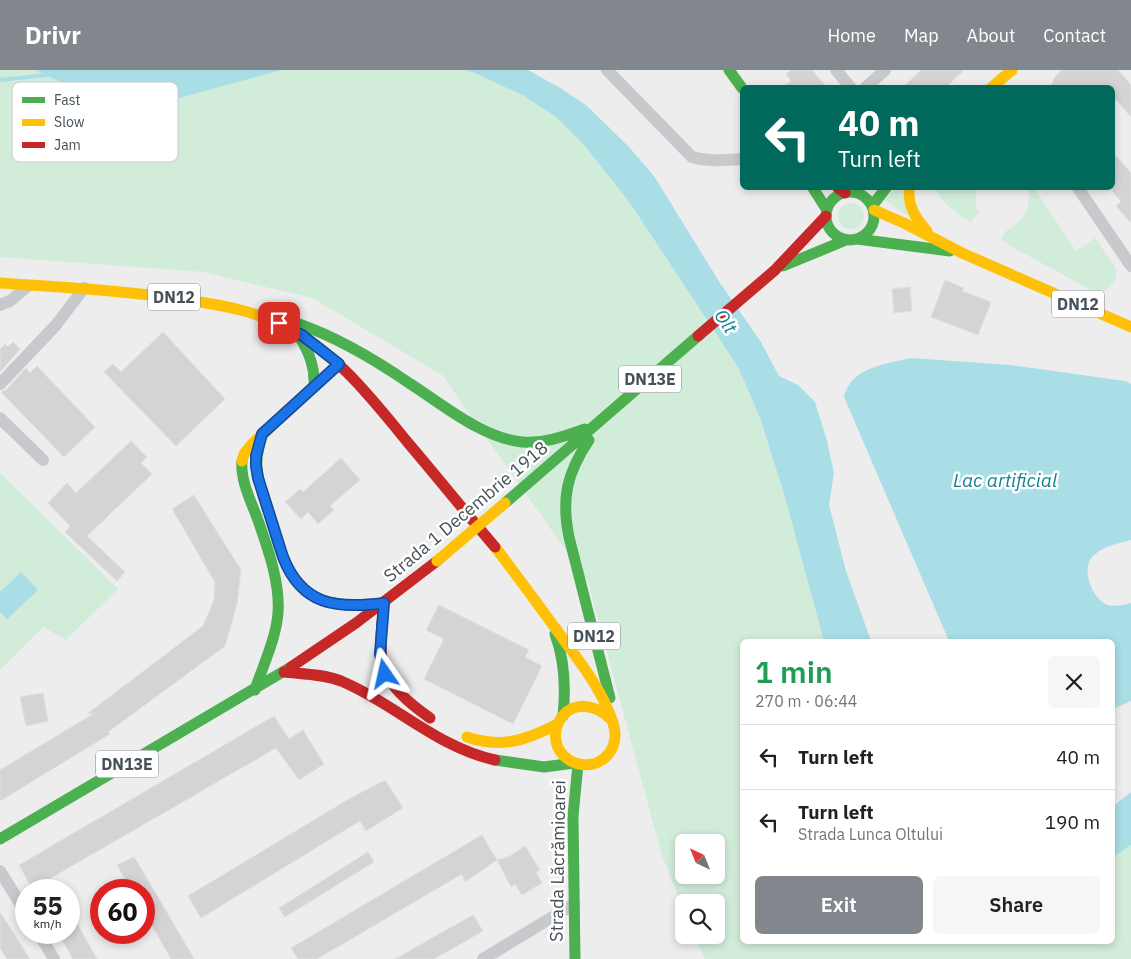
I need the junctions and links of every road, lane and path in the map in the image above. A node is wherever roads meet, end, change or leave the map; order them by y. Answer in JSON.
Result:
{"nodes":[{"id":1,"x":607,"y":70,"type":"edge"},
{"id":2,"x":729,"y":70,"type":"edge"},
{"id":3,"x":836,"y":70,"type":"edge"},
{"id":4,"x":885,"y":70,"type":"edge"},
{"id":5,"x":1008,"y":78,"type":"edge"},
{"id":6,"x":740,"y":85,"type":"edge"},
{"id":7,"x":848,"y":85,"type":"edge"},
{"id":8,"x":868,"y":85,"type":"edge"},
{"id":9,"x":996,"y":85,"type":"edge"},
{"id":10,"x":740,"y":158,"type":"edge"},
{"id":11,"x":814,"y":190,"type":"edge"},
{"id":12,"x":848,"y":190,"type":"edge"},
{"id":13,"x":885,"y":190,"type":"edge"},
{"id":14,"x":909,"y":190,"type":"edge"},
{"id":15,"x":1079,"y":190,"type":"edge"},
{"id":16,"x":873,"y":208,"type":"junction"},
{"id":17,"x":827,"y":213,"type":"junction"},
{"id":18,"x":932,"y":236,"type":"junction"},
{"id":19,"x":852,"y":240,"type":"junction"},
{"id":20,"x":962,"y":252,"type":"junction"},
{"id":21,"x":1131,"y":266,"type":"edge"},
{"id":22,"x":775,"y":270,"type":"junction"},
{"id":23,"x":0,"y":284,"type":"edge"},
{"id":24,"x":28,"y":286,"type":"junction"},
{"id":25,"x":84,"y":288,"type":"junction"},
{"id":26,"x":0,"y":305,"type":"edge"},
{"id":27,"x":263,"y":316,"type":"junction"},
{"id":28,"x":1131,"y":327,"type":"edge"},
{"id":29,"x":295,"y":330,"type":"junction"},
{"id":30,"x":339,"y":364,"type":"junction"},
{"id":31,"x":0,"y":384,"type":"edge"},
{"id":32,"x":314,"y":386,"type":"junction"},
{"id":33,"x":0,"y":418,"type":"edge"},
{"id":34,"x":601,"y":422,"type":"junction"},
{"id":35,"x":262,"y":434,"type":"junction"},
{"id":36,"x":42,"y":460,"type":"dead end"},
{"id":37,"x":384,"y":603,"type":"junction"},
{"id":38,"x":547,"y":616,"type":"junction"},
{"id":39,"x":284,"y":672,"type":"junction"},
{"id":40,"x":255,"y":690,"type":"junction"},
{"id":41,"x":561,"y":720,"type":"junction"},
{"id":42,"x":613,"y":723,"type":"junction"},
{"id":43,"x":442,"y":724,"type":"dead end"},
{"id":44,"x":457,"y":733,"type":"dead end"},
{"id":45,"x":576,"y":764,"type":"junction"},
{"id":46,"x":0,"y":839,"type":"edge"},
{"id":47,"x":0,"y":871,"type":"edge"},
{"id":48,"x":15,"y":895,"type":"edge"},
{"id":49,"x":574,"y":904,"type":"junction"},
{"id":50,"x":45,"y":944,"type":"edge"},
{"id":51,"x":54,"y":959,"type":"edge"},
{"id":52,"x":483,"y":959,"type":"edge"},
{"id":53,"x":575,"y":959,"type":"edge"}],
"edges":[{"from":1,"to":10,"type":"street"},
{"from":2,"to":6,"type":"main road"},
{"from":3,"to":7,"type":"street"},
{"from":4,"to":8,"type":"street"},
{"from":5,"to":9,"type":"main road"},
{"from":11,"to":17,"type":"main road"},
{"from":12,"to":16,"type":"main road","number":"DN12"},
{"from":12,"to":17,"type":"main road","number":"DN12"},
{"from":13,"to":16,"type":"main road"},
{"from":14,"to":18,"type":"main road","number":"DN12"},
{"from":15,"to":21,"type":"street"},
{"from":16,"to":18,"type":"main road","number":"DN12"},
{"from":16,"to":19,"type":"main road"},
{"from":17,"to":19,"type":"main road"},
{"from":17,"to":22,"type":"main road","name":"Strada 1 Decembrie 1918","number":"DN13E"},
{"from":18,"to":20,"type":"main road","number":"DN12"},
{"from":19,"to":20,"type":"main road","number":"DN12"},
{"from":19,"to":22,"type":"main road","name":"Strada 1 Decembrie 1918","number":"DN13E"},
{"from":20,"to":28,"type":"main road","number":"DN12"},
{"from":22,"to":34,"type":"main road","name":"Strada 1 Decembrie 1918","number":"DN13E"},
{"from":23,"to":24,"type":"main road","number":"DN12"},
{"from":24,"to":25,"type":"main road","number":"DN12"},
{"from":24,"to":26,"type":"street"},
{"from":25,"to":27,"type":"main road","number":"DN12"},
{"from":25,"to":31,"type":"street"},
{"from":27,"to":29,"type":"main road","number":"DN12"},
{"from":27,"to":34,"type":"main road"},
{"from":29,"to":30,"type":"main road","number":"DN12"},
{"from":29,"to":32,"type":"main road"},
{"from":30,"to":32,"type":"main road"},
{"from":30,"to":38,"type":"main road","number":"DN12"},
{"from":32,"to":35,"type":"main road"},
{"from":33,"to":36,"type":"street"},
{"from":34,"to":37,"type":"main road","name":"Strada 1 Decembrie 1918","number":"DN13E","bridge":true},
{"from":34,"to":42,"type":"main road","number":"DN12"},
{"from":35,"to":37,"type":"main road"},
{"from":35,"to":40,"type":"main road"},
{"from":37,"to":39,"type":"main road","name":"Strada 1 Decembrie 1918","number":"DN13E"},
{"from":37,"to":43,"type":"main road"},
{"from":38,"to":41,"type":"main road","number":"DN12"},
{"from":38,"to":42,"type":"main road","number":"DN12"},
{"from":39,"to":40,"type":"main road","name":"Strada 1 Decembrie 1918","number":"DN13E"},
{"from":39,"to":45,"type":"main road"},
{"from":40,"to":46,"type":"main road","name":"Strada 1 Decembrie 1918","number":"DN13E"},
{"from":41,"to":42,"type":"main road"},
{"from":41,"to":44,"type":"main road"},
{"from":41,"to":45,"type":"main road"},
{"from":42,"to":45,"type":"main road"},
{"from":45,"to":49,"type":"main road","name":"Strada Lăcrămioarei"},
{"from":47,"to":48,"type":"street"},
{"from":49,"to":52,"type":"street"},
{"from":49,"to":53,"type":"main road","name":"Strada Lăcrămioarei"},
{"from":50,"to":51,"type":"street"}]}
